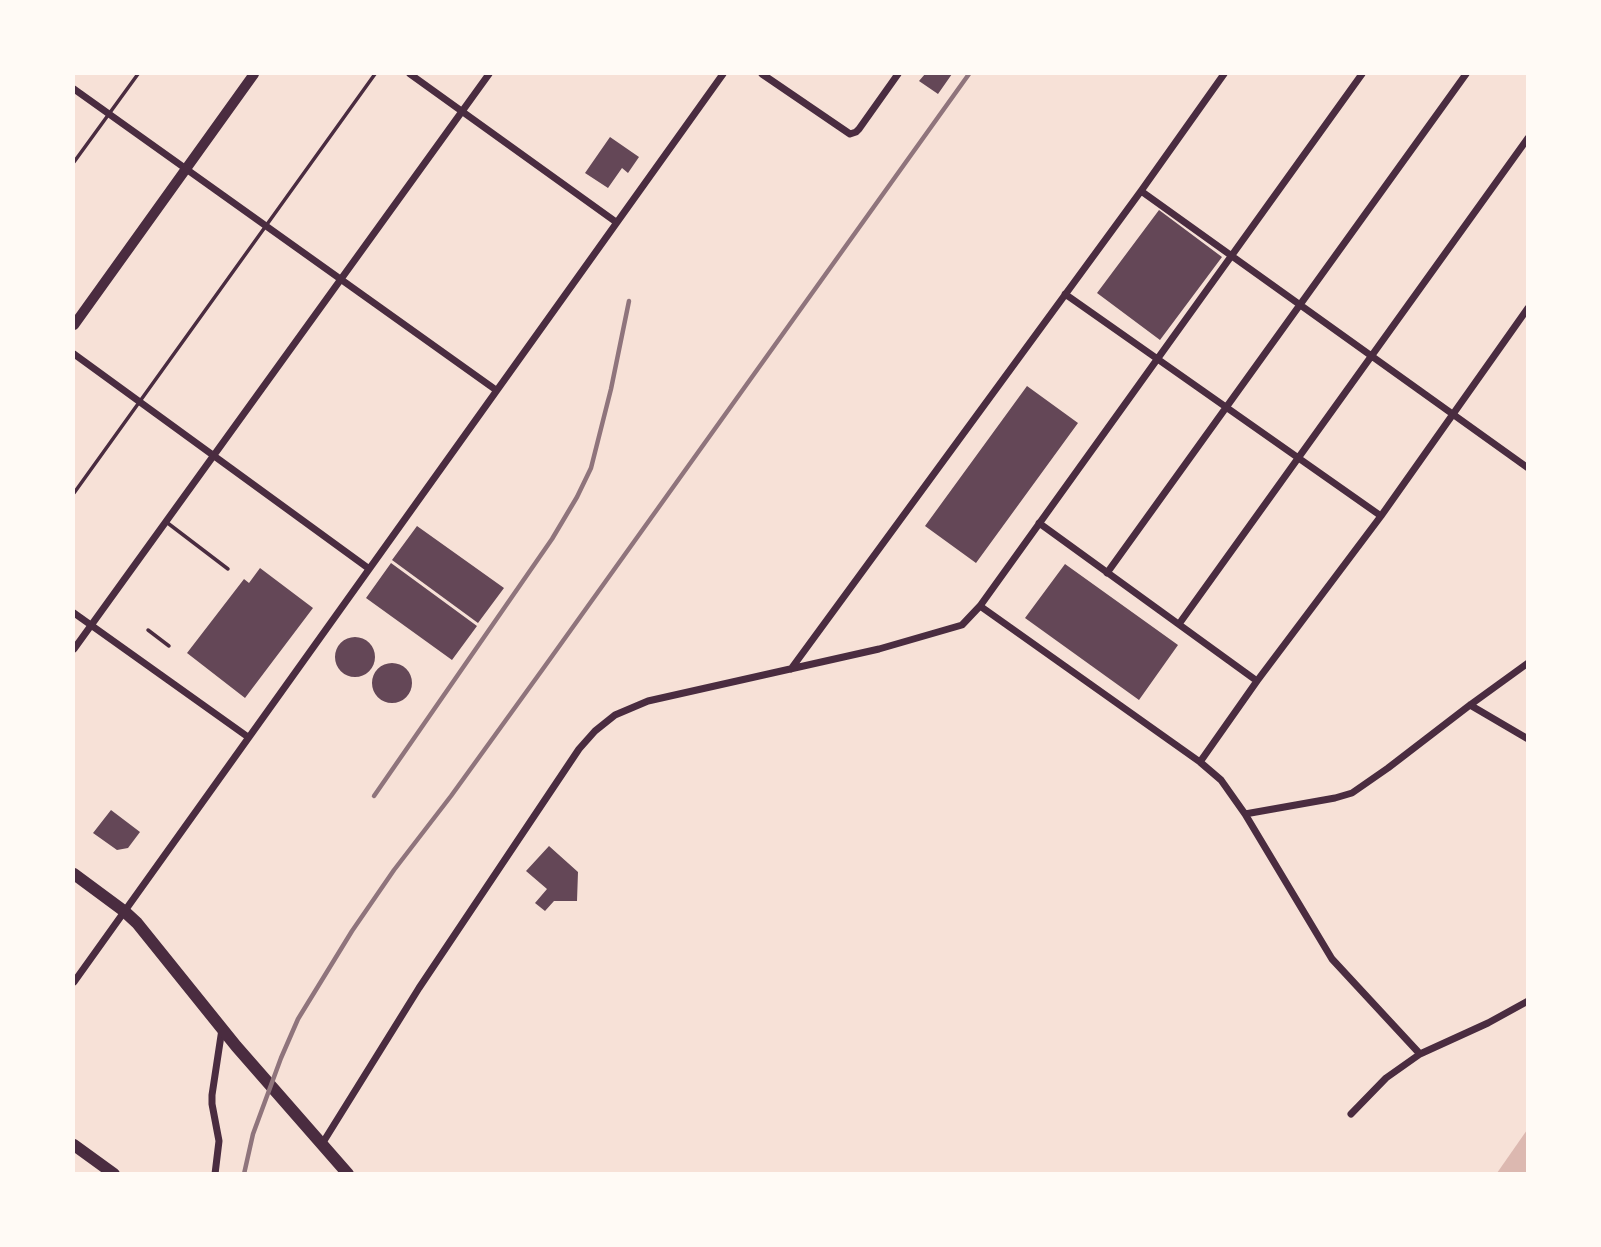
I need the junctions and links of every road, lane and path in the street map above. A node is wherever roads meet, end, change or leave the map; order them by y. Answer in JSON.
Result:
{"nodes":[{"id":1,"x":138,"y":74,"type":"edge"},
{"id":2,"x":254,"y":74,"type":"edge"},
{"id":3,"x":375,"y":74,"type":"edge"},
{"id":4,"x":410,"y":74,"type":"edge"},
{"id":5,"x":489,"y":74,"type":"edge"},
{"id":6,"x":723,"y":74,"type":"edge"},
{"id":7,"x":762,"y":74,"type":"edge"},
{"id":8,"x":898,"y":74,"type":"edge"},
{"id":9,"x":1224,"y":74,"type":"edge"},
{"id":10,"x":1362,"y":74,"type":"edge"},
{"id":11,"x":1466,"y":74,"type":"edge"},
{"id":12,"x":74,"y":89,"type":"edge"},
{"id":13,"x":462,"y":111,"type":"junction"},
{"id":14,"x":108,"y":114,"type":"junction"},
{"id":15,"x":1528,"y":138,"type":"edge"},
{"id":16,"x":74,"y":162,"type":"edge"},
{"id":17,"x":185,"y":169,"type":"junction"},
{"id":18,"x":1141,"y":191,"type":"junction"},
{"id":19,"x":617,"y":222,"type":"junction"},
{"id":20,"x":265,"y":226,"type":"junction"},
{"id":21,"x":1231,"y":256,"type":"junction"},
{"id":22,"x":340,"y":279,"type":"junction"},
{"id":23,"x":1065,"y":294,"type":"junction"},
{"id":24,"x":1300,"y":305,"type":"junction"},
{"id":25,"x":1528,"y":308,"type":"edge"},
{"id":26,"x":74,"y":325,"type":"edge"},
{"id":27,"x":74,"y":354,"type":"edge"},
{"id":28,"x":1371,"y":356,"type":"junction"},
{"id":29,"x":1157,"y":359,"type":"junction"},
{"id":30,"x":496,"y":390,"type":"junction"},
{"id":31,"x":139,"y":402,"type":"junction"},
{"id":32,"x":1226,"y":407,"type":"junction"},
{"id":33,"x":1452,"y":415,"type":"junction"},
{"id":34,"x":213,"y":455,"type":"junction"},
{"id":35,"x":1298,"y":458,"type":"junction"},
{"id":36,"x":1528,"y":468,"type":"edge"},
{"id":37,"x":74,"y":493,"type":"edge"},
{"id":38,"x":1381,"y":516,"type":"junction"},
{"id":39,"x":165,"y":521,"type":"junction"},
{"id":40,"x":1039,"y":523,"type":"junction"},
{"id":41,"x":369,"y":568,"type":"junction"},
{"id":42,"x":228,"y":569,"type":"dead end"},
{"id":43,"x":1107,"y":573,"type":"junction"},
{"id":44,"x":980,"y":606,"type":"junction"},
{"id":45,"x":74,"y":613,"type":"edge"},
{"id":46,"x":1179,"y":624,"type":"junction"},
{"id":47,"x":90,"y":625,"type":"junction"},
{"id":48,"x":148,"y":630,"type":"dead end"},
{"id":49,"x":169,"y":646,"type":"dead end"},
{"id":50,"x":74,"y":649,"type":"edge"},
{"id":51,"x":1528,"y":663,"type":"edge"},
{"id":52,"x":790,"y":669,"type":"junction"},
{"id":53,"x":1257,"y":681,"type":"junction"},
{"id":54,"x":1470,"y":705,"type":"junction"},
{"id":55,"x":248,"y":737,"type":"junction"},
{"id":56,"x":1528,"y":739,"type":"edge"},
{"id":57,"x":1200,"y":762,"type":"junction"},
{"id":58,"x":1245,"y":814,"type":"junction"},
{"id":59,"x":74,"y":874,"type":"edge"},
{"id":60,"x":124,"y":911,"type":"junction"},
{"id":61,"x":74,"y":982,"type":"edge"},
{"id":62,"x":1528,"y":1002,"type":"edge"},
{"id":63,"x":223,"y":1028,"type":"junction"},
{"id":64,"x":1420,"y":1054,"type":"junction"},
{"id":65,"x":1352,"y":1114,"type":"dead end"},
{"id":66,"x":322,"y":1144,"type":"junction"},
{"id":67,"x":74,"y":1145,"type":"edge"},
{"id":68,"x":114,"y":1174,"type":"edge"},
{"id":69,"x":215,"y":1174,"type":"edge"},
{"id":70,"x":348,"y":1174,"type":"edge"}],
"edges":[{"from":1,"to":14,"type":"lane"},
{"from":2,"to":17,"type":"street"},
{"from":3,"to":20,"type":"lane"},
{"from":4,"to":13,"type":"street"},
{"from":5,"to":13,"type":"street"},
{"from":6,"to":19,"type":"street"},
{"from":7,"to":8,"type":"street"},
{"from":9,"to":18,"type":"street"},
{"from":10,"to":21,"type":"street"},
{"from":11,"to":24,"type":"street"},
{"from":12,"to":14,"type":"street"},
{"from":13,"to":19,"type":"street"},
{"from":13,"to":22,"type":"street"},
{"from":14,"to":16,"type":"lane"},
{"from":14,"to":17,"type":"street"},
{"from":15,"to":28,"type":"street"},
{"from":17,"to":20,"type":"street"},
{"from":17,"to":26,"type":"street"},
{"from":18,"to":21,"type":"street"},
{"from":18,"to":23,"type":"street"},
{"from":19,"to":30,"type":"street"},
{"from":20,"to":22,"type":"street"},
{"from":20,"to":31,"type":"lane"},
{"from":21,"to":24,"type":"street"},
{"from":21,"to":29,"type":"street"},
{"from":22,"to":30,"type":"street"},
{"from":22,"to":34,"type":"street"},
{"from":23,"to":29,"type":"street"},
{"from":23,"to":52,"type":"street"},
{"from":24,"to":28,"type":"street"},
{"from":24,"to":32,"type":"street"},
{"from":25,"to":33,"type":"street"},
{"from":27,"to":31,"type":"street"},
{"from":28,"to":33,"type":"street"},
{"from":28,"to":35,"type":"street"},
{"from":29,"to":32,"type":"street"},
{"from":29,"to":40,"type":"street"},
{"from":30,"to":41,"type":"street"},
{"from":31,"to":34,"type":"street"},
{"from":31,"to":37,"type":"lane"},
{"from":32,"to":35,"type":"street"},
{"from":32,"to":43,"type":"street"},
{"from":33,"to":36,"type":"street"},
{"from":33,"to":38,"type":"street"},
{"from":34,"to":39,"type":"street"},
{"from":34,"to":41,"type":"street"},
{"from":35,"to":38,"type":"street"},
{"from":35,"to":46,"type":"street"},
{"from":38,"to":53,"type":"street"},
{"from":39,"to":42,"type":"lane"},
{"from":39,"to":47,"type":"street"},
{"from":40,"to":43,"type":"street"},
{"from":40,"to":44,"type":"street"},
{"from":41,"to":55,"type":"street"},
{"from":43,"to":46,"type":"street"},
{"from":44,"to":52,"type":"street"},
{"from":44,"to":57,"type":"street"},
{"from":45,"to":47,"type":"street"},
{"from":46,"to":53,"type":"street"},
{"from":47,"to":50,"type":"street"},
{"from":47,"to":55,"type":"street"},
{"from":48,"to":49,"type":"lane"},
{"from":51,"to":54,"type":"street"},
{"from":52,"to":66,"type":"street"},
{"from":53,"to":57,"type":"street"},
{"from":54,"to":56,"type":"street"},
{"from":54,"to":58,"type":"street"},
{"from":55,"to":60,"type":"street"},
{"from":57,"to":58,"type":"street"},
{"from":58,"to":64,"type":"street"},
{"from":59,"to":60,"type":"main road"},
{"from":60,"to":61,"type":"street"},
{"from":60,"to":63,"type":"main road"},
{"from":62,"to":64,"type":"street"},
{"from":63,"to":66,"type":"main road"},
{"from":63,"to":69,"type":"street"},
{"from":64,"to":65,"type":"street"},
{"from":66,"to":70,"type":"main road"},
{"from":67,"to":68,"type":"main road"}]}
